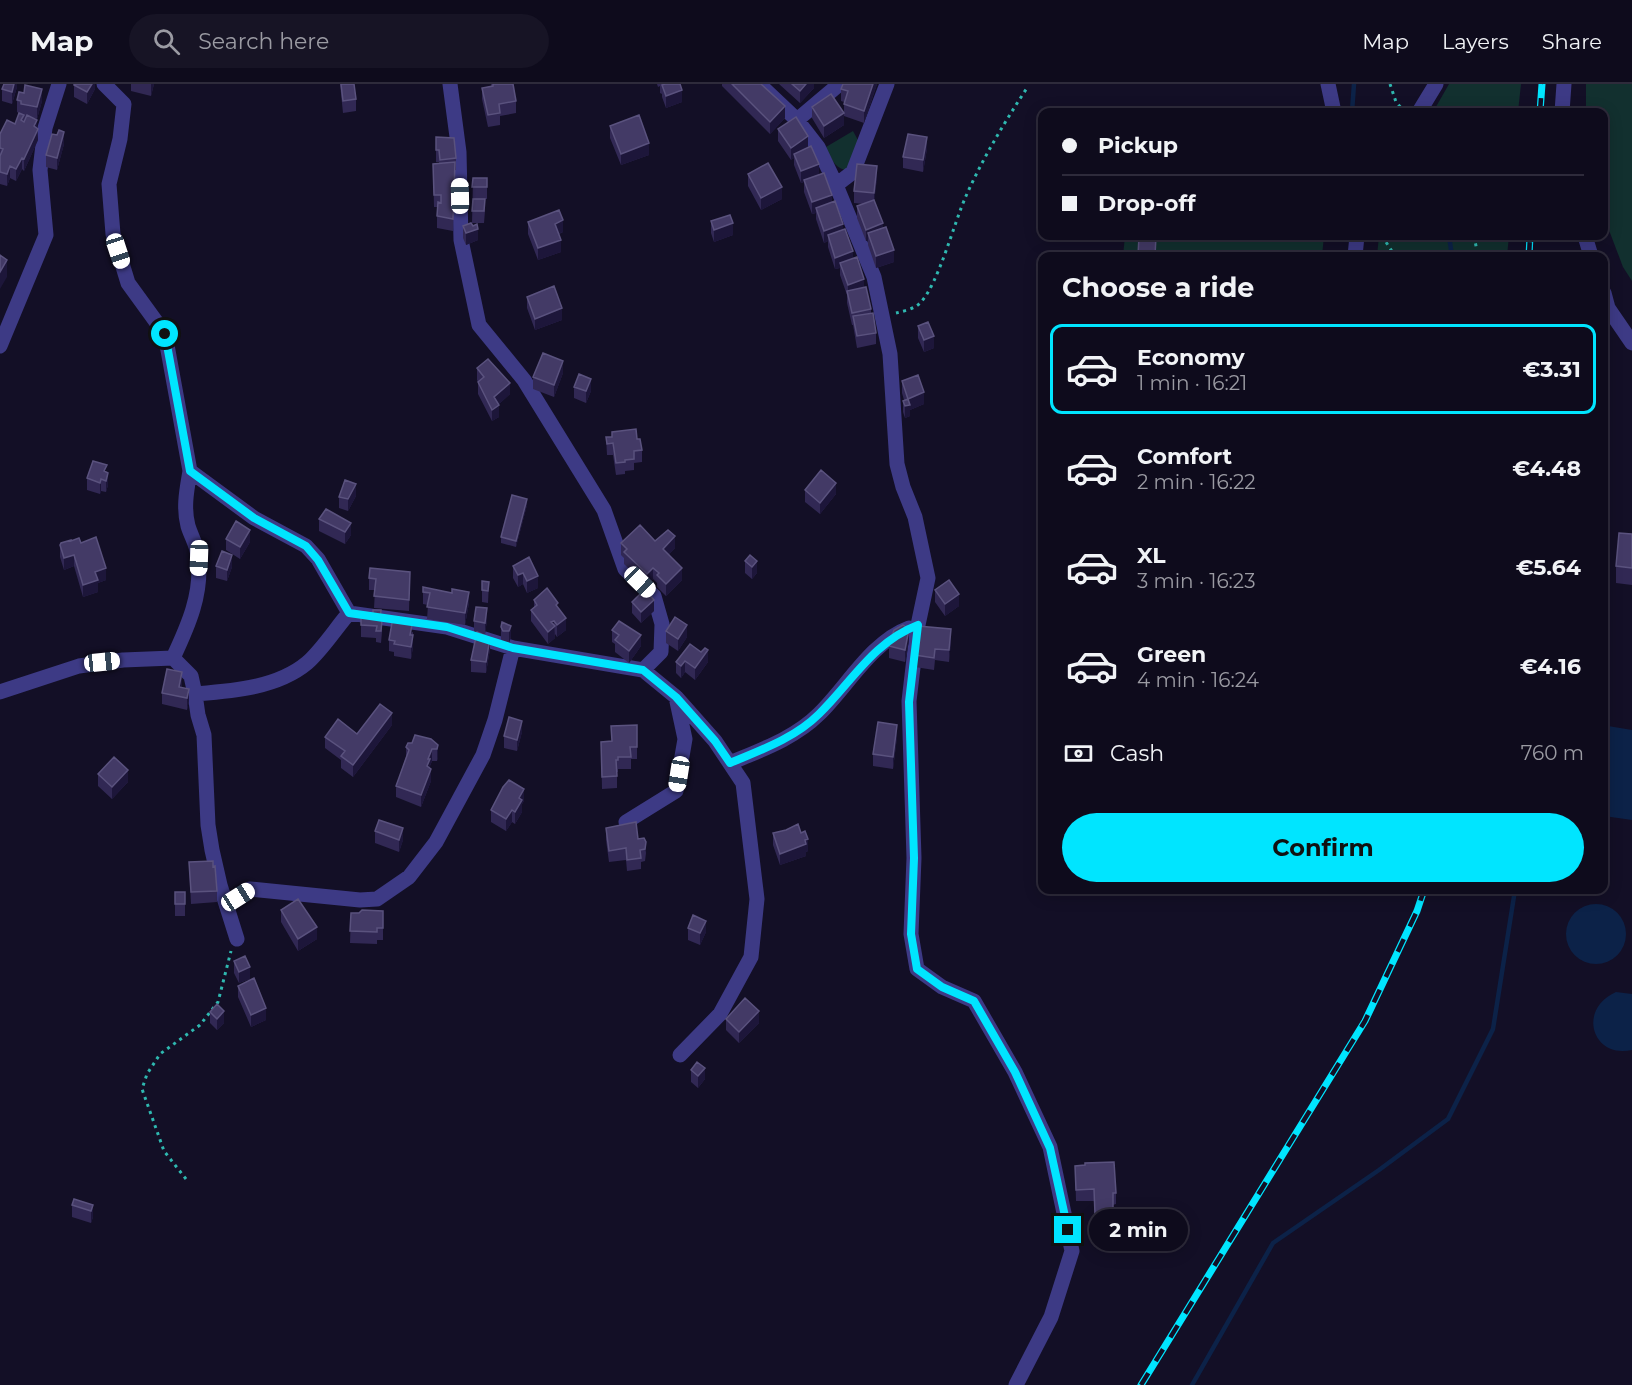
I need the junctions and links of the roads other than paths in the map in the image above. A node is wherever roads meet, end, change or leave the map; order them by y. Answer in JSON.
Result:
{"nodes":[{"id":1,"x":59,"y":84,"type":"edge"},
{"id":2,"x":104,"y":84,"type":"edge"},
{"id":3,"x":450,"y":84,"type":"edge"},
{"id":4,"x":759,"y":84,"type":"edge"},
{"id":5,"x":887,"y":84,"type":"edge"},
{"id":6,"x":1328,"y":84,"type":"edge"},
{"id":7,"x":1436,"y":84,"type":"edge"},
{"id":8,"x":1564,"y":84,"type":"edge"},
{"id":9,"x":836,"y":87,"type":"dead end"},
{"id":10,"x":1333,"y":108,"type":"edge"},
{"id":11,"x":1421,"y":108,"type":"edge"},
{"id":12,"x":1562,"y":108,"type":"edge"},
{"id":13,"x":798,"y":120,"type":"junction"},
{"id":14,"x":836,"y":185,"type":"junction"},
{"id":15,"x":1608,"y":308,"type":"edge"},
{"id":16,"x":1632,"y":342,"type":"edge"},
{"id":17,"x":0,"y":346,"type":"edge"},
{"id":18,"x":190,"y":471,"type":"junction"},
{"id":19,"x":349,"y":613,"type":"junction"},
{"id":20,"x":918,"y":625,"type":"junction"},
{"id":21,"x":513,"y":648,"type":"junction"},
{"id":22,"x":173,"y":658,"type":"junction"},
{"id":23,"x":643,"y":670,"type":"junction"},
{"id":24,"x":0,"y":692,"type":"edge"},
{"id":25,"x":195,"y":694,"type":"junction"},
{"id":26,"x":676,"y":697,"type":"junction"},
{"id":27,"x":730,"y":763,"type":"junction"},
{"id":28,"x":626,"y":822,"type":"edge"},
{"id":29,"x":226,"y":904,"type":"junction"},
{"id":30,"x":237,"y":939,"type":"road end"},
{"id":31,"x":680,"y":1054,"type":"dead end"},
{"id":32,"x":1016,"y":1385,"type":"edge"}],
"edges":[{"from":1,"to":17,"type":"street"},
{"from":2,"to":18,"type":"street"},
{"from":3,"to":23,"type":"street"},
{"from":4,"to":13,"type":"street"},
{"from":5,"to":14,"type":"street"},
{"from":6,"to":10,"type":"street"},
{"from":7,"to":11,"type":"street"},
{"from":8,"to":12,"type":"street"},
{"from":9,"to":13,"type":"street"},
{"from":13,"to":14,"type":"street"},
{"from":14,"to":20,"type":"street"},
{"from":15,"to":16,"type":"street"},
{"from":18,"to":19,"type":"street"},
{"from":18,"to":22,"type":"street"},
{"from":19,"to":21,"type":"street"},
{"from":19,"to":25,"type":"street"},
{"from":20,"to":27,"type":"street"},
{"from":20,"to":32,"type":"street"},
{"from":21,"to":23,"type":"street"},
{"from":21,"to":29,"type":"street"},
{"from":22,"to":24,"type":"street"},
{"from":22,"to":25,"type":"street"},
{"from":23,"to":26,"type":"street"},
{"from":25,"to":29,"type":"street"},
{"from":26,"to":27,"type":"street"},
{"from":26,"to":28,"type":"street"},
{"from":27,"to":31,"type":"street"},
{"from":29,"to":30,"type":"street"}]}
